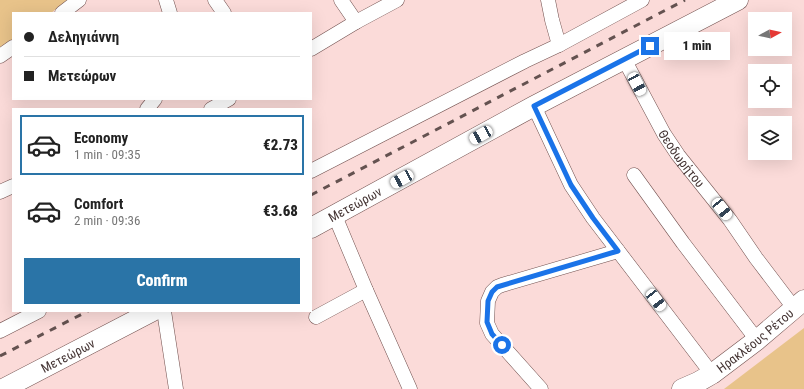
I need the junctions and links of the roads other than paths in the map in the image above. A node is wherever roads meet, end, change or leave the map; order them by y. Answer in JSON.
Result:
{"nodes":[{"id":1,"x":79,"y":0,"type":"edge"},
{"id":2,"x":166,"y":0,"type":"edge"},
{"id":3,"x":216,"y":0,"type":"edge"},
{"id":4,"x":341,"y":0,"type":"edge"},
{"id":5,"x":397,"y":0,"type":"edge"},
{"id":6,"x":548,"y":0,"type":"edge"},
{"id":7,"x":642,"y":0,"type":"edge"},
{"id":8,"x":738,"y":0,"type":"edge"},
{"id":9,"x":63,"y":12,"type":"edge"},
{"id":10,"x":170,"y":12,"type":"edge"},
{"id":11,"x":223,"y":12,"type":"edge"},
{"id":12,"x":356,"y":22,"type":"junction"},
{"id":13,"x":559,"y":45,"type":"junction"},
{"id":14,"x":12,"y":48,"type":"edge"},
{"id":15,"x":312,"y":48,"type":"edge"},
{"id":16,"x":0,"y":56,"type":"edge"},
{"id":17,"x":624,"y":59,"type":"junction"},
{"id":18,"x":154,"y":100,"type":"edge"},
{"id":19,"x":227,"y":100,"type":"edge"},
{"id":20,"x":534,"y":106,"type":"junction"},
{"id":21,"x":148,"y":108,"type":"edge"},
{"id":22,"x":213,"y":108,"type":"edge"},
{"id":23,"x":312,"y":170,"type":"edge"},
{"id":24,"x":634,"y":174,"type":"dead end"},
{"id":25,"x":12,"y":186,"type":"edge"},
{"id":26,"x":0,"y":192,"type":"edge"},
{"id":27,"x":335,"y":216,"type":"junction"},
{"id":28,"x":312,"y":228,"type":"edge"},
{"id":29,"x":618,"y":251,"type":"junction"},
{"id":30,"x":366,"y":290,"type":"junction"},
{"id":31,"x":799,"y":304,"type":"edge"},
{"id":32,"x":37,"y":312,"type":"edge"},
{"id":33,"x":151,"y":312,"type":"edge"},
{"id":34,"x":164,"y":312,"type":"edge"},
{"id":35,"x":316,"y":317,"type":"dead end"},
{"id":36,"x":0,"y":331,"type":"edge"},
{"id":37,"x":757,"y":340,"type":"junction"},
{"id":38,"x":712,"y":374,"type":"junction"},
{"id":39,"x":3,"y":389,"type":"edge"},
{"id":40,"x":176,"y":389,"type":"edge"},
{"id":41,"x":410,"y":389,"type":"edge"},
{"id":42,"x":541,"y":389,"type":"edge"},
{"id":43,"x":682,"y":389,"type":"edge"}],
"edges":[{"from":1,"to":9,"type":"street"},
{"from":2,"to":10,"type":"street"},
{"from":3,"to":11,"type":"street"},
{"from":4,"to":12,"type":"street"},
{"from":5,"to":12,"type":"street"},
{"from":6,"to":13,"type":"street"},
{"from":7,"to":13,"type":"street"},
{"from":8,"to":17,"type":"main road","name":"Μετεώρων"},
{"from":12,"to":15,"type":"street"},
{"from":13,"to":23,"type":"street"},
{"from":14,"to":16,"type":"street"},
{"from":17,"to":20,"type":"main road","name":"Μετεώρων"},
{"from":17,"to":31,"type":"street","name":"Θεοδωρήτου"},
{"from":18,"to":21,"type":"street"},
{"from":19,"to":22,"type":"street"},
{"from":20,"to":27,"type":"main road","name":"Μετεώρων"},
{"from":20,"to":29,"type":"street"},
{"from":24,"to":37,"type":"street"},
{"from":25,"to":26,"type":"street"},
{"from":27,"to":28,"type":"main road","name":"Μετεώρων"},
{"from":27,"to":30,"type":"street"},
{"from":29,"to":38,"type":"street"},
{"from":29,"to":42,"type":"street"},
{"from":30,"to":35,"type":"street"},
{"from":30,"to":41,"type":"street"},
{"from":31,"to":37,"type":"main road","name":"Ηρακλέους Ρέτου"},
{"from":32,"to":36,"type":"street"},
{"from":33,"to":39,"type":"main road","name":"Μετεώρων"},
{"from":34,"to":40,"type":"street"},
{"from":37,"to":38,"type":"main road","name":"Ηρακλέους Ρέτου"},
{"from":38,"to":43,"type":"main road","name":"Ηρακλέους Ρέτου"}]}
